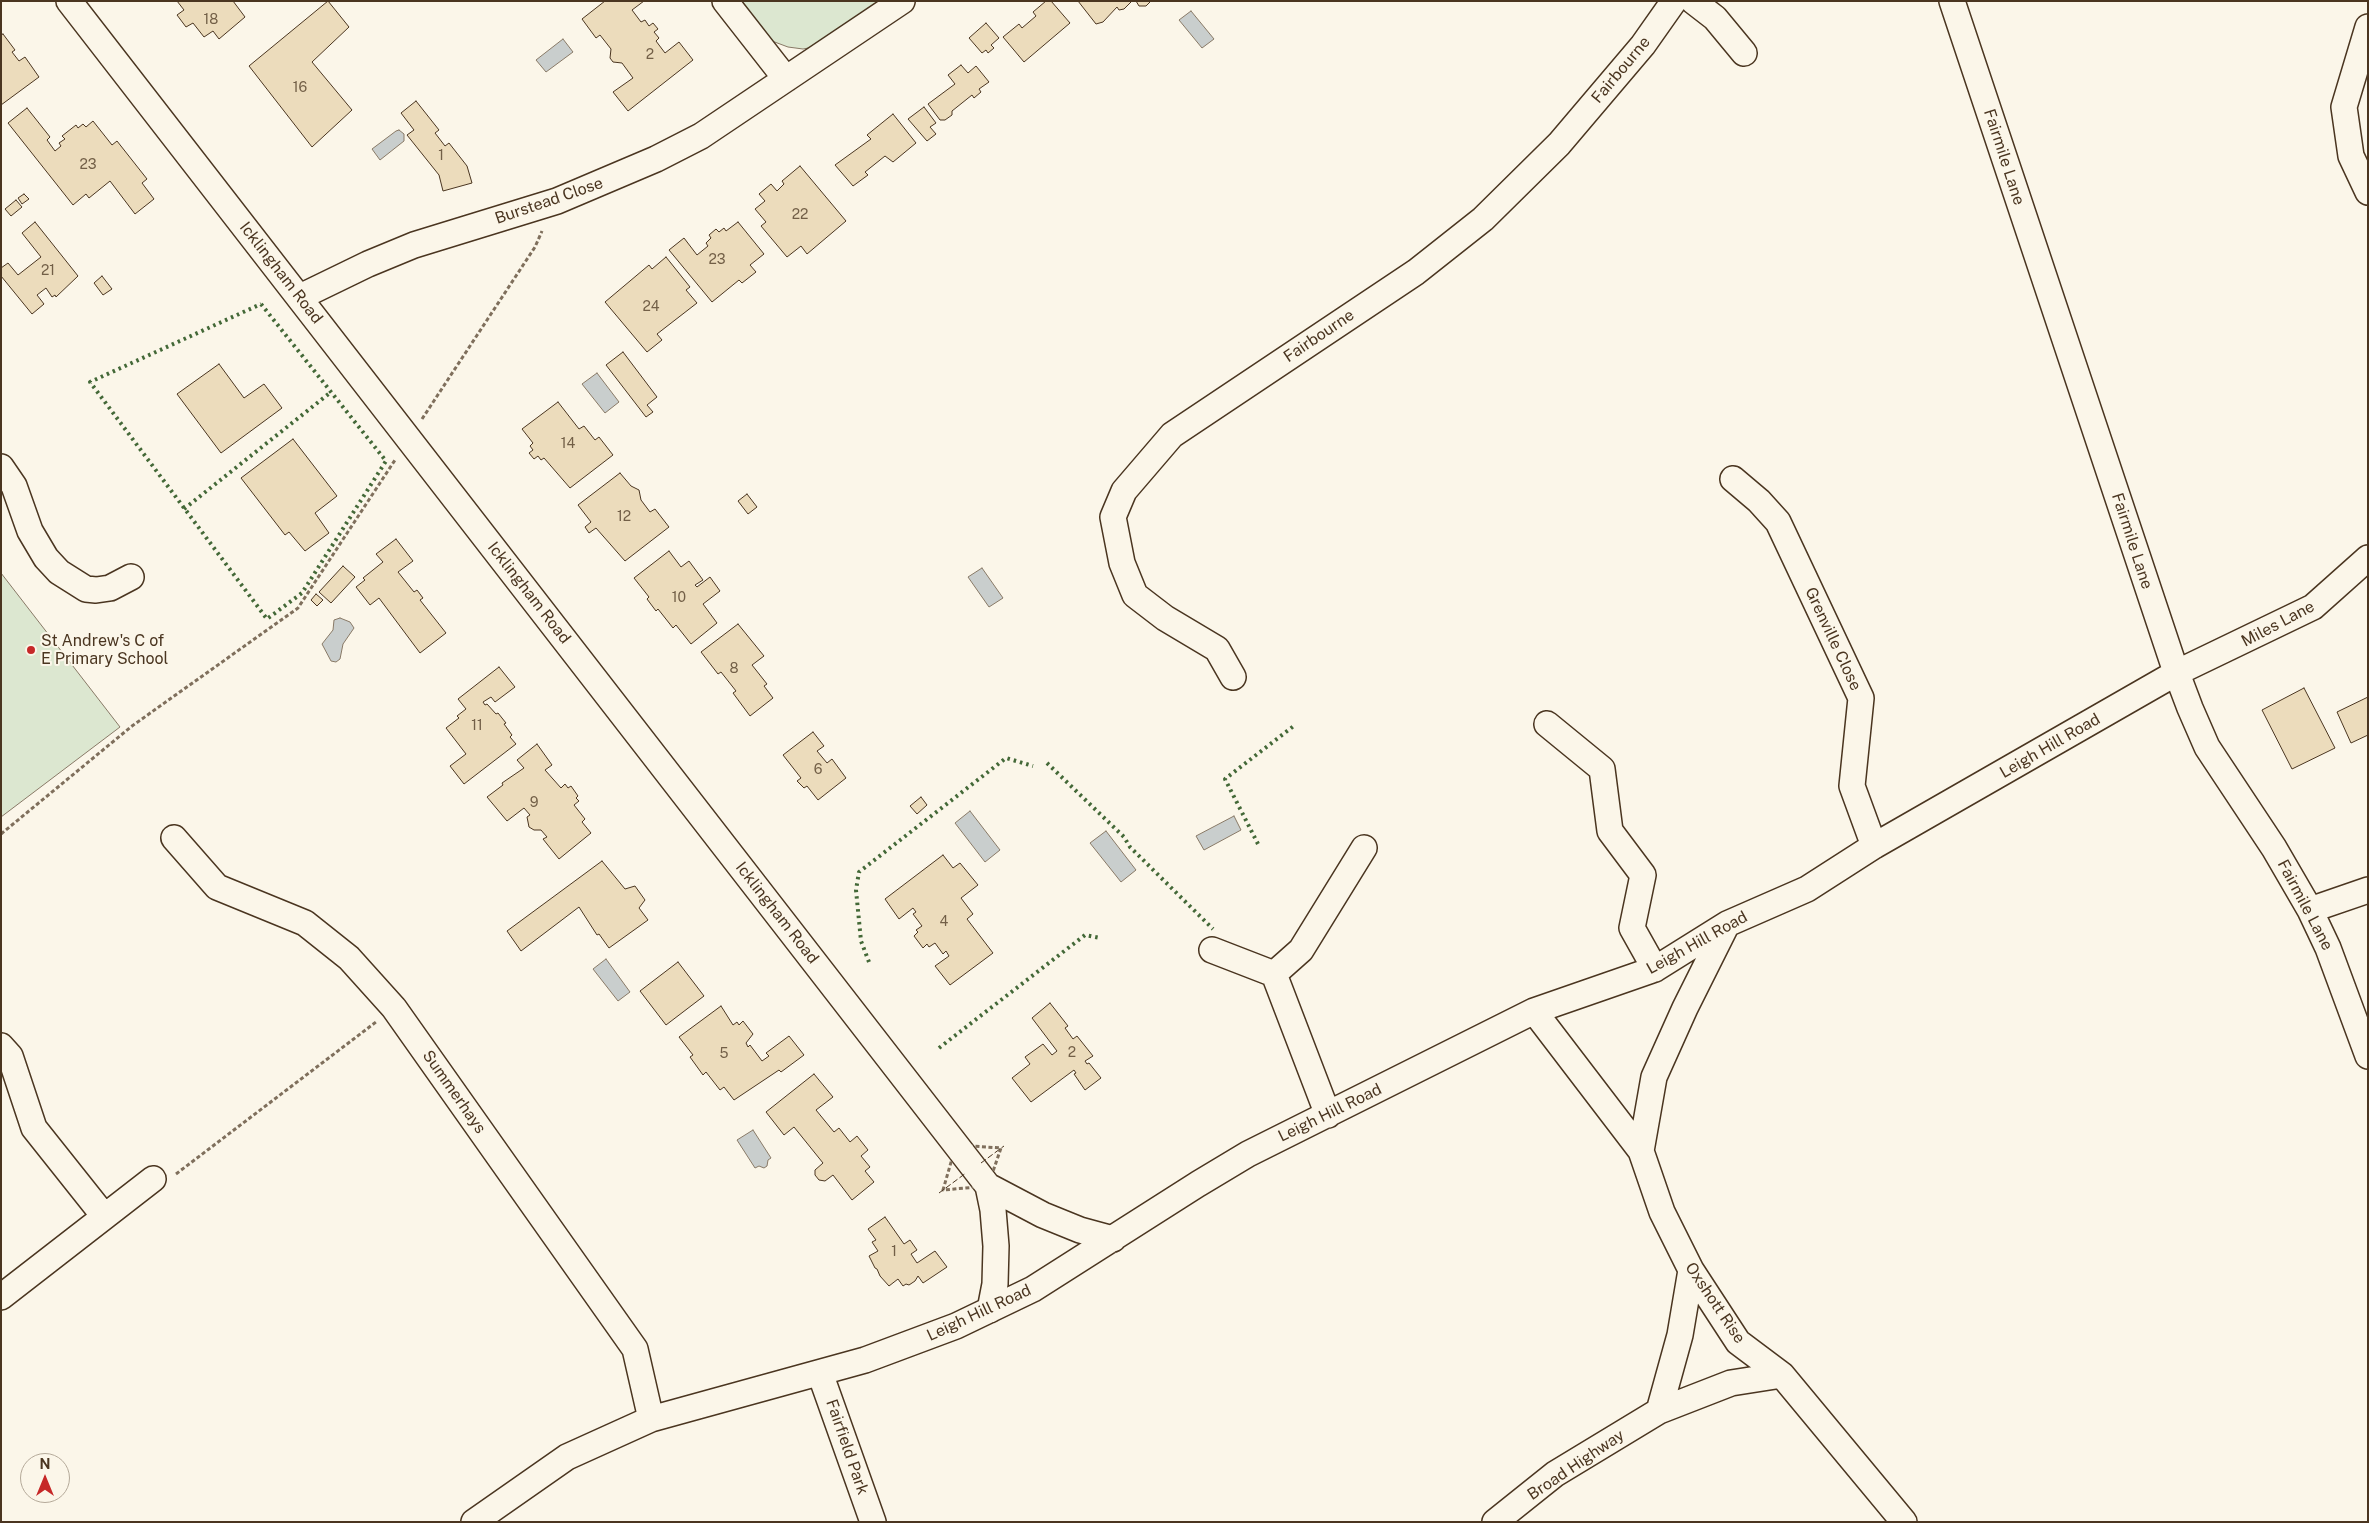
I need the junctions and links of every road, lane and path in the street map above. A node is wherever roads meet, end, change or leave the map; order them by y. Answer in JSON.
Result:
{"nodes":[{"id":1,"x":69,"y":1,"type":"edge"},
{"id":2,"x":725,"y":1,"type":"edge"},
{"id":3,"x":902,"y":1,"type":"edge"},
{"id":4,"x":1674,"y":1,"type":"edge"},
{"id":5,"x":1693,"y":1,"type":"edge"},
{"id":6,"x":1952,"y":1,"type":"edge"},
{"id":7,"x":2368,"y":27,"type":"edge"},
{"id":8,"x":1744,"y":53,"type":"dead end"},
{"id":9,"x":786,"y":79,"type":"junction"},
{"id":10,"x":2368,"y":192,"type":"edge"},
{"id":11,"x":557,"y":201,"type":"junction"},
{"id":12,"x":300,"y":297,"type":"junction"},
{"id":13,"x":409,"y":439,"type":"junction"},
{"id":14,"x":1,"y":467,"type":"edge"},
{"id":15,"x":1733,"y":479,"type":"dead end"},
{"id":16,"x":2368,"y":558,"type":"edge"},
{"id":17,"x":131,"y":577,"type":"dead end"},
{"id":18,"x":2176,"y":673,"type":"junction"},
{"id":19,"x":1233,"y":677,"type":"dead end"},
{"id":20,"x":1547,"y":724,"type":"dead end"},
{"id":21,"x":1,"y":834,"type":"edge"},
{"id":22,"x":174,"y":838,"type":"dead end"},
{"id":23,"x":1874,"y":846,"type":"junction"},
{"id":24,"x":1364,"y":848,"type":"dead end"},
{"id":25,"x":2368,"y":890,"type":"edge"},
{"id":26,"x":2310,"y":910,"type":"junction"},
{"id":27,"x":1728,"y":924,"type":"junction"},
{"id":28,"x":1212,"y":950,"type":"dead end"},
{"id":29,"x":1655,"y":968,"type":"junction"},
{"id":30,"x":1274,"y":974,"type":"junction"},
{"id":31,"x":394,"y":1008,"type":"junction"},
{"id":32,"x":1534,"y":1011,"type":"junction"},
{"id":33,"x":1,"y":1046,"type":"edge"},
{"id":34,"x":2368,"y":1056,"type":"edge"},
{"id":35,"x":1328,"y":1115,"type":"junction"},
{"id":36,"x":1641,"y":1151,"type":"junction"},
{"id":37,"x":153,"y":1179,"type":"joint"},
{"id":38,"x":988,"y":1186,"type":"junction"},
{"id":39,"x":104,"y":1216,"type":"junction"},
{"id":40,"x":1113,"y":1239,"type":"junction"},
{"id":41,"x":1691,"y":1270,"type":"junction"},
{"id":42,"x":1,"y":1297,"type":"edge"},
{"id":43,"x":990,"y":1310,"type":"junction"},
{"id":44,"x":820,"y":1373,"type":"junction"},
{"id":45,"x":1782,"y":1375,"type":"junction"},
{"id":46,"x":1659,"y":1411,"type":"junction"},
{"id":47,"x":651,"y":1419,"type":"junction"},
{"id":48,"x":474,"y":1522,"type":"edge"},
{"id":49,"x":873,"y":1522,"type":"edge"},
{"id":50,"x":1495,"y":1522,"type":"edge"},
{"id":51,"x":1904,"y":1522,"type":"edge"}],
"edges":[{"from":1,"to":12,"type":"street","name":"Icklingham Road"},
{"from":2,"to":9,"type":"street"},
{"from":3,"to":9,"type":"street","name":"Burstead Close"},
{"from":4,"to":19,"type":"street","name":"Fairbourne"},
{"from":5,"to":8,"type":"street"},
{"from":6,"to":18,"type":"street","name":"Fairmile Lane"},
{"from":7,"to":10,"type":"street"},
{"from":9,"to":11,"type":"street","name":"Burstead Close"},
{"from":11,"to":12,"type":"street","name":"Burstead Close"},
{"from":11,"to":13,"type":"path"},
{"from":12,"to":13,"type":"street","name":"Icklingham Road"},
{"from":13,"to":21,"type":"path"},
{"from":13,"to":38,"type":"street","name":"Icklingham Road"},
{"from":14,"to":17,"type":"street"},
{"from":15,"to":23,"type":"street","name":"Grenville Close"},
{"from":16,"to":18,"type":"street","name":"Miles Lane"},
{"from":18,"to":23,"type":"street","name":"Leigh Hill Road"},
{"from":18,"to":26,"type":"street","name":"Fairmile Lane"},
{"from":20,"to":29,"type":"street"},
{"from":22,"to":31,"type":"street","name":"Summerhays"},
{"from":23,"to":27,"type":"street","name":"Leigh Hill Road"},
{"from":24,"to":30,"type":"street"},
{"from":25,"to":26,"type":"street"},
{"from":26,"to":34,"type":"street","name":"Fairmile Lane"},
{"from":27,"to":29,"type":"street","name":"Leigh Hill Road"},
{"from":27,"to":36,"type":"street","name":"Oxshott Rise"},
{"from":28,"to":30,"type":"street"},
{"from":29,"to":32,"type":"street","name":"Leigh Hill Road"},
{"from":30,"to":35,"type":"street"},
{"from":31,"to":37,"type":"path"},
{"from":31,"to":47,"type":"street","name":"Summerhays"},
{"from":32,"to":35,"type":"street","name":"Leigh Hill Road"},
{"from":32,"to":36,"type":"street","name":"Oxshott Rise"},
{"from":33,"to":39,"type":"street"},
{"from":35,"to":40,"type":"street","name":"Leigh Hill Road"},
{"from":36,"to":41,"type":"street","name":"Oxshott Rise"},
{"from":37,"to":39,"type":"street"},
{"from":38,"to":40,"type":"street","name":"Icklingham Road"},
{"from":38,"to":43,"type":"street","name":"Icklingham Road"},
{"from":39,"to":42,"type":"street"},
{"from":40,"to":43,"type":"street","name":"Leigh Hill Road"},
{"from":41,"to":45,"type":"street","name":"Oxshott Rise"},
{"from":41,"to":46,"type":"street"},
{"from":43,"to":44,"type":"street","name":"Leigh Hill Road"},
{"from":44,"to":47,"type":"street","name":"Leigh Hill Road"},
{"from":44,"to":49,"type":"street","name":"Fairfield Park"},
{"from":45,"to":46,"type":"street","name":"Broad Highway"},
{"from":45,"to":51,"type":"street","name":"Oxshott Rise"},
{"from":46,"to":50,"type":"street","name":"Broad Highway"},
{"from":47,"to":48,"type":"street","name":"Leigh Hill Road"}]}
